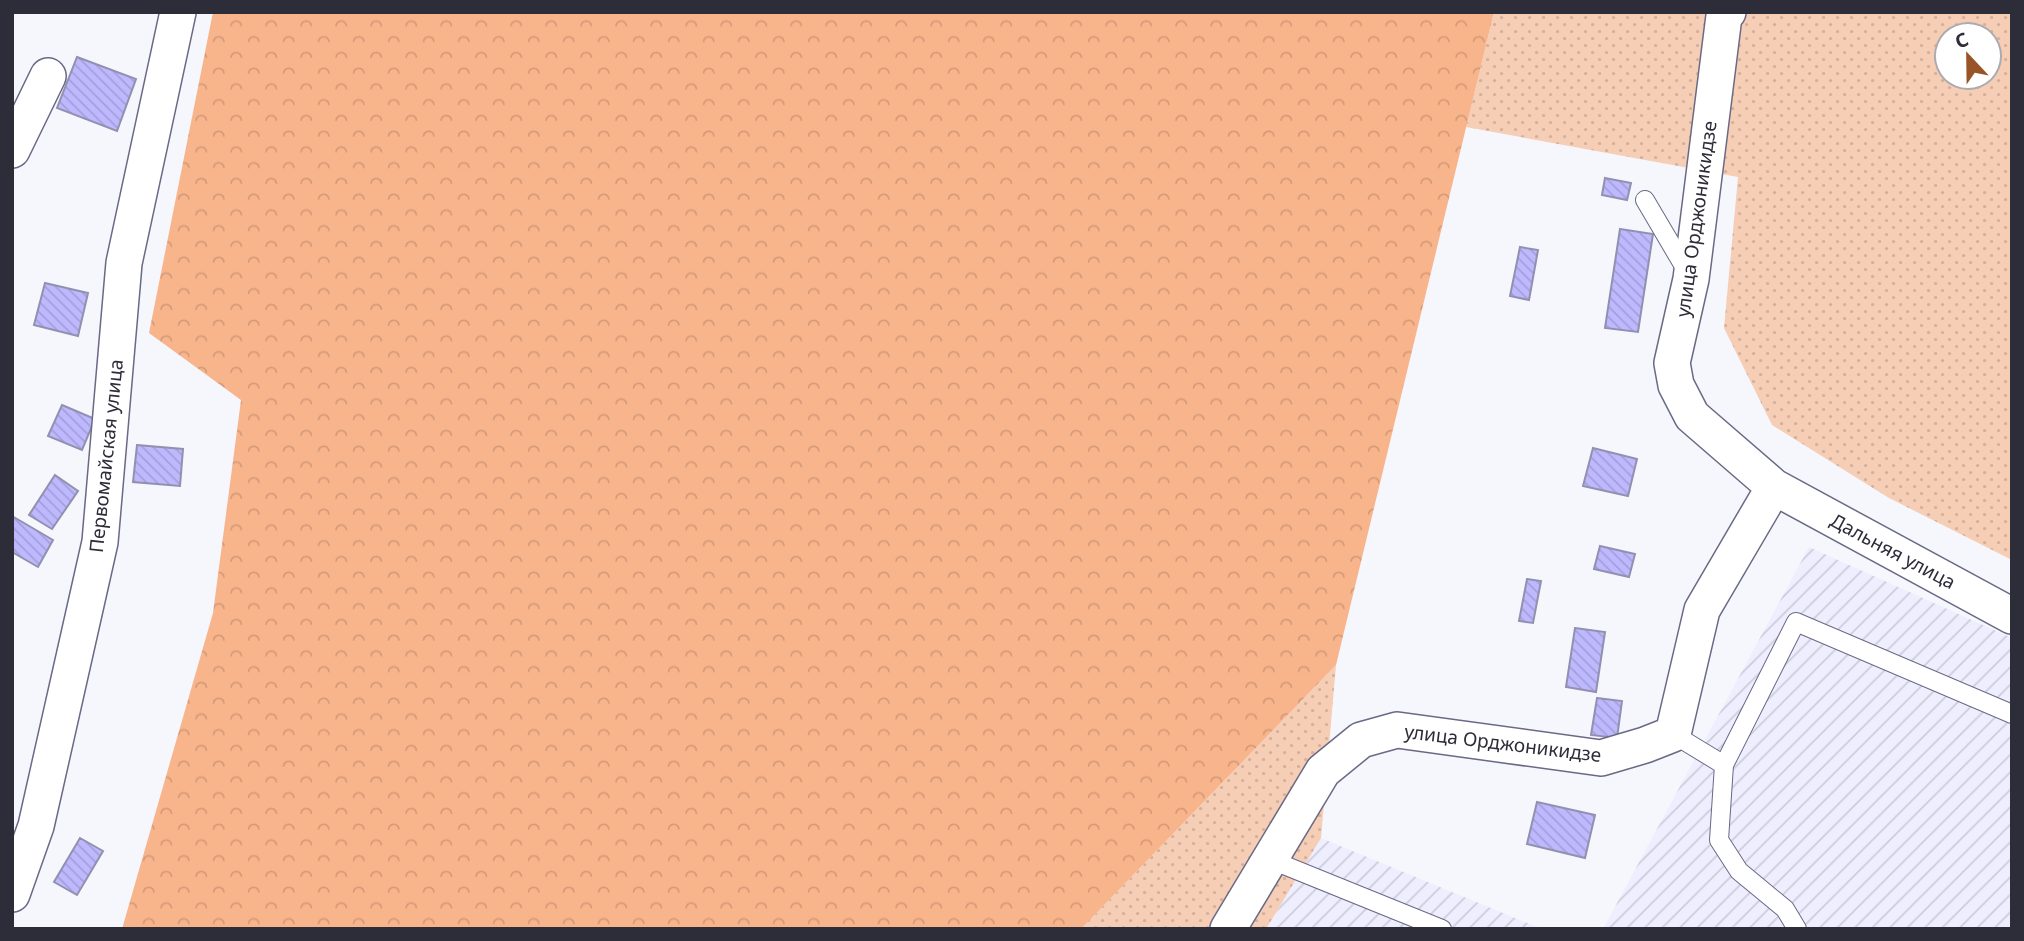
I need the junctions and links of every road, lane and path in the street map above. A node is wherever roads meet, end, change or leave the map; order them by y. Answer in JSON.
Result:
{"nodes":[{"id":1,"x":178,"y":12,"type":"edge"},
{"id":2,"x":1728,"y":12,"type":"edge"},
{"id":3,"x":48,"y":76,"type":"dead end"},
{"id":4,"x":12,"y":150,"type":"edge"},
{"id":5,"x":1645,"y":200,"type":"dead end"},
{"id":6,"x":1691,"y":279,"type":"junction"},
{"id":7,"x":1774,"y":487,"type":"junction"},
{"id":8,"x":2012,"y":616,"type":"edge"},
{"id":9,"x":2012,"y":714,"type":"edge"},
{"id":10,"x":1673,"y":734,"type":"junction"},
{"id":11,"x":1724,"y":765,"type":"junction"},
{"id":12,"x":24,"y":823,"type":"edge"},
{"id":13,"x":1269,"y":859,"type":"junction"},
{"id":14,"x":12,"y":894,"type":"edge"},
{"id":15,"x":1227,"y":929,"type":"edge"},
{"id":16,"x":1442,"y":929,"type":"edge"},
{"id":17,"x":1797,"y":929,"type":"edge"}],
"edges":[{"from":1,"to":12,"type":"street","name":"Первомайская улица"},
{"from":2,"to":6,"type":"street","name":"улица Орджоникидзе"},
{"from":3,"to":4,"type":"street"},
{"from":5,"to":6,"type":"lane"},
{"from":6,"to":7,"type":"street","name":"улица Орджоникидзе"},
{"from":7,"to":8,"type":"street","name":"Дальняя улица"},
{"from":7,"to":10,"type":"street"},
{"from":9,"to":11,"type":"lane"},
{"from":10,"to":11,"type":"lane"},
{"from":10,"to":13,"type":"street","name":"улица Орджоникидзе"},
{"from":11,"to":17,"type":"lane"},
{"from":12,"to":14,"type":"street","name":"Первомайская улица"},
{"from":13,"to":15,"type":"street","name":"улица Орджоникидзе"},
{"from":13,"to":16,"type":"lane"}]}
